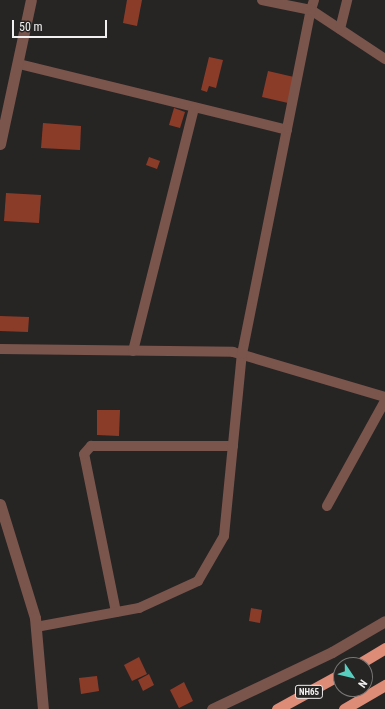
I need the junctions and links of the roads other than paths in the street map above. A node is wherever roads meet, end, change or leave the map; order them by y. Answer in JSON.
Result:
{"nodes":[{"id":1,"x":31,"y":0,"type":"edge"},
{"id":2,"x":262,"y":0,"type":"edge"},
{"id":3,"x":347,"y":0,"type":"edge"},
{"id":4,"x":313,"y":5,"type":"edge"},
{"id":5,"x":340,"y":29,"type":"junction"},
{"id":6,"x":385,"y":59,"type":"edge"},
{"id":7,"x":19,"y":64,"type":"junction"},
{"id":8,"x":194,"y":108,"type":"junction"},
{"id":9,"x":287,"y":130,"type":"junction"},
{"id":10,"x":0,"y":144,"type":"edge"},
{"id":11,"x":0,"y":349,"type":"edge"},
{"id":12,"x":133,"y":351,"type":"junction"},
{"id":13,"x":242,"y":354,"type":"junction"},
{"id":14,"x":385,"y":397,"type":"edge"},
{"id":15,"x":385,"y":401,"type":"edge"},
{"id":16,"x":232,"y":446,"type":"junction"},
{"id":17,"x":0,"y":504,"type":"edge"},
{"id":18,"x":327,"y":506,"type":"dead end"},
{"id":19,"x":116,"y":612,"type":"junction"},
{"id":20,"x":385,"y":622,"type":"edge"},
{"id":21,"x":36,"y":627,"type":"junction"},
{"id":22,"x":385,"y":648,"type":"edge"},
{"id":23,"x":370,"y":657,"type":"edge"},
{"id":24,"x":333,"y":678,"type":"edge"},
{"id":25,"x":385,"y":686,"type":"edge"},
{"id":26,"x":42,"y":709,"type":"edge"},
{"id":27,"x":212,"y":709,"type":"edge"},
{"id":28,"x":277,"y":709,"type":"edge"},
{"id":29,"x":344,"y":709,"type":"edge"}],
"edges":[{"from":1,"to":7,"type":"street"},
{"from":2,"to":4,"type":"street"},
{"from":3,"to":5,"type":"street"},
{"from":4,"to":5,"type":"street"},
{"from":4,"to":9,"type":"street"},
{"from":5,"to":6,"type":"street"},
{"from":7,"to":8,"type":"street"},
{"from":7,"to":10,"type":"street"},
{"from":8,"to":9,"type":"street"},
{"from":8,"to":12,"type":"street"},
{"from":9,"to":13,"type":"street"},
{"from":11,"to":12,"type":"street"},
{"from":12,"to":13,"type":"street"},
{"from":13,"to":14,"type":"street"},
{"from":13,"to":16,"type":"street"},
{"from":15,"to":18,"type":"street"},
{"from":16,"to":19,"type":"street"},
{"from":16,"to":19,"type":"street"},
{"from":17,"to":21,"type":"street"},
{"from":19,"to":21,"type":"street"},
{"from":20,"to":27,"type":"street"},
{"from":21,"to":26,"type":"street"},
{"from":22,"to":23,"type":"highway"},
{"from":24,"to":28,"type":"highway","number":"NH65"},
{"from":25,"to":29,"type":"highway"}]}
